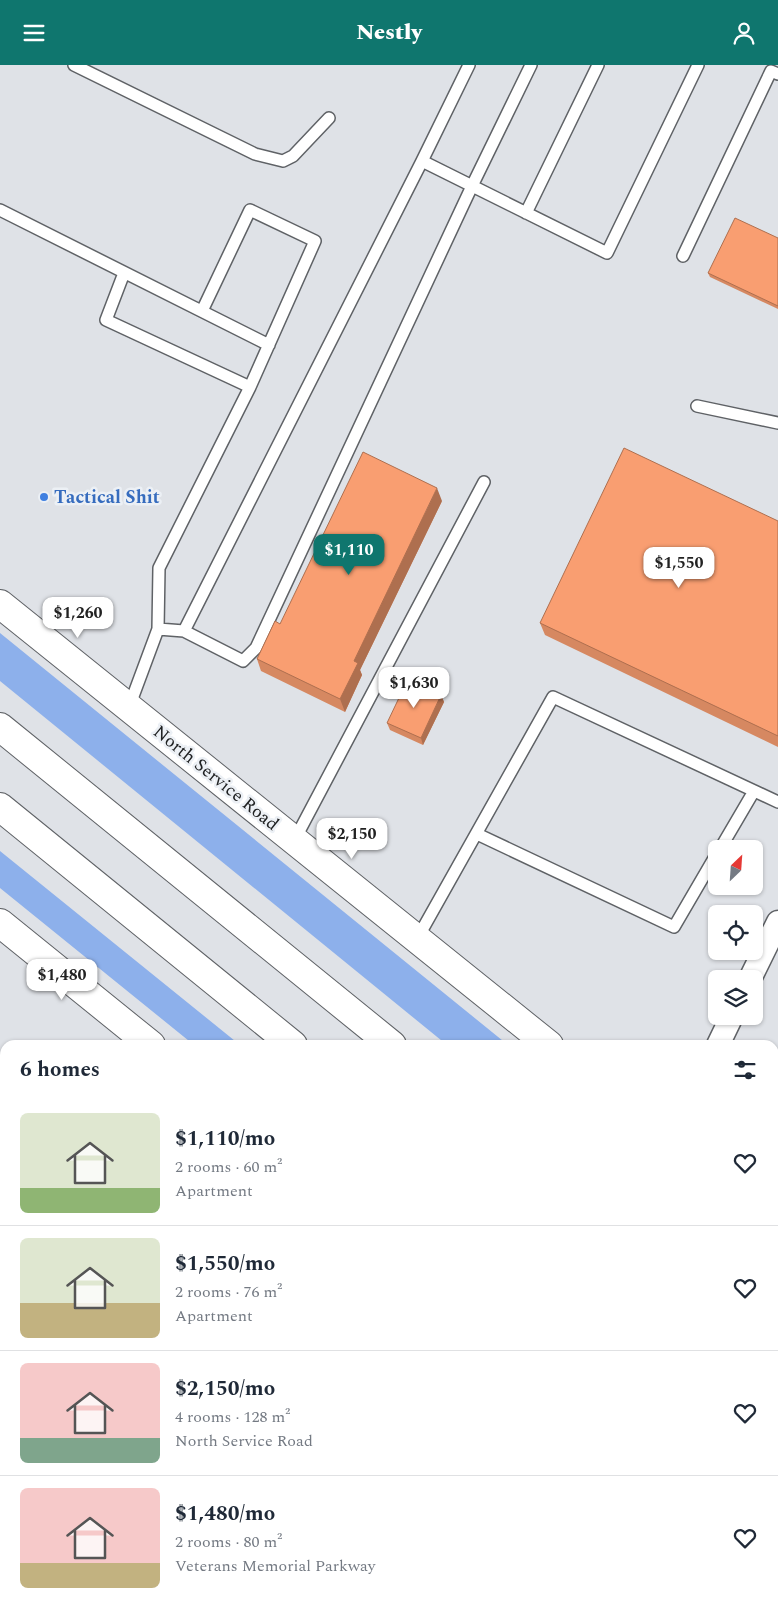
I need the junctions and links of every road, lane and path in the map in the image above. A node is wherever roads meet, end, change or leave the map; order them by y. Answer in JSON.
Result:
{"nodes":[{"id":1,"x":74,"y":65,"type":"edge"},
{"id":2,"x":469,"y":65,"type":"edge"},
{"id":3,"x":531,"y":65,"type":"edge"},
{"id":4,"x":598,"y":65,"type":"edge"},
{"id":5,"x":698,"y":65,"type":"edge"},
{"id":6,"x":778,"y":74,"type":"edge"},
{"id":7,"x":329,"y":117,"type":"dead end"},
{"id":8,"x":422,"y":161,"type":"junction"},
{"id":9,"x":472,"y":186,"type":"junction"},
{"id":10,"x":0,"y":211,"type":"edge"},
{"id":11,"x":526,"y":213,"type":"junction"},
{"id":12,"x":683,"y":256,"type":"dead end"},
{"id":13,"x":124,"y":273,"type":"junction"},
{"id":14,"x":202,"y":311,"type":"junction"},
{"id":15,"x":269,"y":345,"type":"junction"},
{"id":16,"x":250,"y":387,"type":"junction"},
{"id":17,"x":697,"y":406,"type":"dead end"},
{"id":18,"x":778,"y":423,"type":"edge"},
{"id":19,"x":484,"y":482,"type":"dead end"},
{"id":20,"x":0,"y":604,"type":"edge"},
{"id":21,"x":158,"y":629,"type":"junction"},
{"id":22,"x":184,"y":631,"type":"junction"},
{"id":23,"x":129,"y":707,"type":"junction"},
{"id":24,"x":0,"y":727,"type":"edge"},
{"id":25,"x":754,"y":791,"type":"junction"},
{"id":26,"x":778,"y":802,"type":"edge"},
{"id":27,"x":0,"y":807,"type":"edge"},
{"id":28,"x":476,"y":833,"type":"junction"},
{"id":29,"x":725,"y":840,"type":"edge"},
{"id":30,"x":294,"y":841,"type":"junction"},
{"id":31,"x":708,"y":869,"type":"edge"},
{"id":32,"x":778,"y":922,"type":"edge"},
{"id":33,"x":0,"y":923,"type":"edge"},
{"id":34,"x":417,"y":939,"type":"junction"},
{"id":35,"x":754,"y":970,"type":"edge"},
{"id":36,"x":728,"y":1025,"type":"edge"},
{"id":37,"x":145,"y":1040,"type":"edge"},
{"id":38,"x":287,"y":1040,"type":"edge"},
{"id":39,"x":386,"y":1040,"type":"edge"},
{"id":40,"x":543,"y":1040,"type":"edge"},
{"id":41,"x":720,"y":1040,"type":"edge"}],
"edges":[{"from":1,"to":7,"type":"lane"},
{"from":2,"to":8,"type":"lane"},
{"from":3,"to":9,"type":"lane"},
{"from":4,"to":11,"type":"lane"},
{"from":5,"to":11,"type":"lane"},
{"from":6,"to":12,"type":"lane"},
{"from":8,"to":9,"type":"lane"},
{"from":8,"to":22,"type":"lane"},
{"from":9,"to":11,"type":"lane"},
{"from":9,"to":22,"type":"lane"},
{"from":10,"to":13,"type":"lane"},
{"from":13,"to":14,"type":"lane"},
{"from":13,"to":16,"type":"lane"},
{"from":14,"to":15,"type":"lane"},
{"from":14,"to":15,"type":"lane"},
{"from":15,"to":16,"type":"lane"},
{"from":16,"to":21,"type":"lane"},
{"from":17,"to":18,"type":"lane"},
{"from":19,"to":30,"type":"lane"},
{"from":20,"to":23,"type":"main road","name":"North Service Road"},
{"from":21,"to":22,"type":"lane"},
{"from":21,"to":23,"type":"lane"},
{"from":23,"to":30,"type":"main road","name":"North Service Road"},
{"from":24,"to":39,"type":"main road"},
{"from":25,"to":26,"type":"lane"},
{"from":25,"to":28,"type":"lane"},
{"from":25,"to":29,"type":"lane"},
{"from":27,"to":38,"type":"main road"},
{"from":28,"to":31,"type":"lane"},
{"from":28,"to":34,"type":"lane"},
{"from":30,"to":34,"type":"main road","name":"North Service Road"},
{"from":32,"to":35,"type":"street"},
{"from":33,"to":37,"type":"main road"},
{"from":34,"to":40,"type":"main road","name":"North Service Road"},
{"from":36,"to":41,"type":"street"}]}
